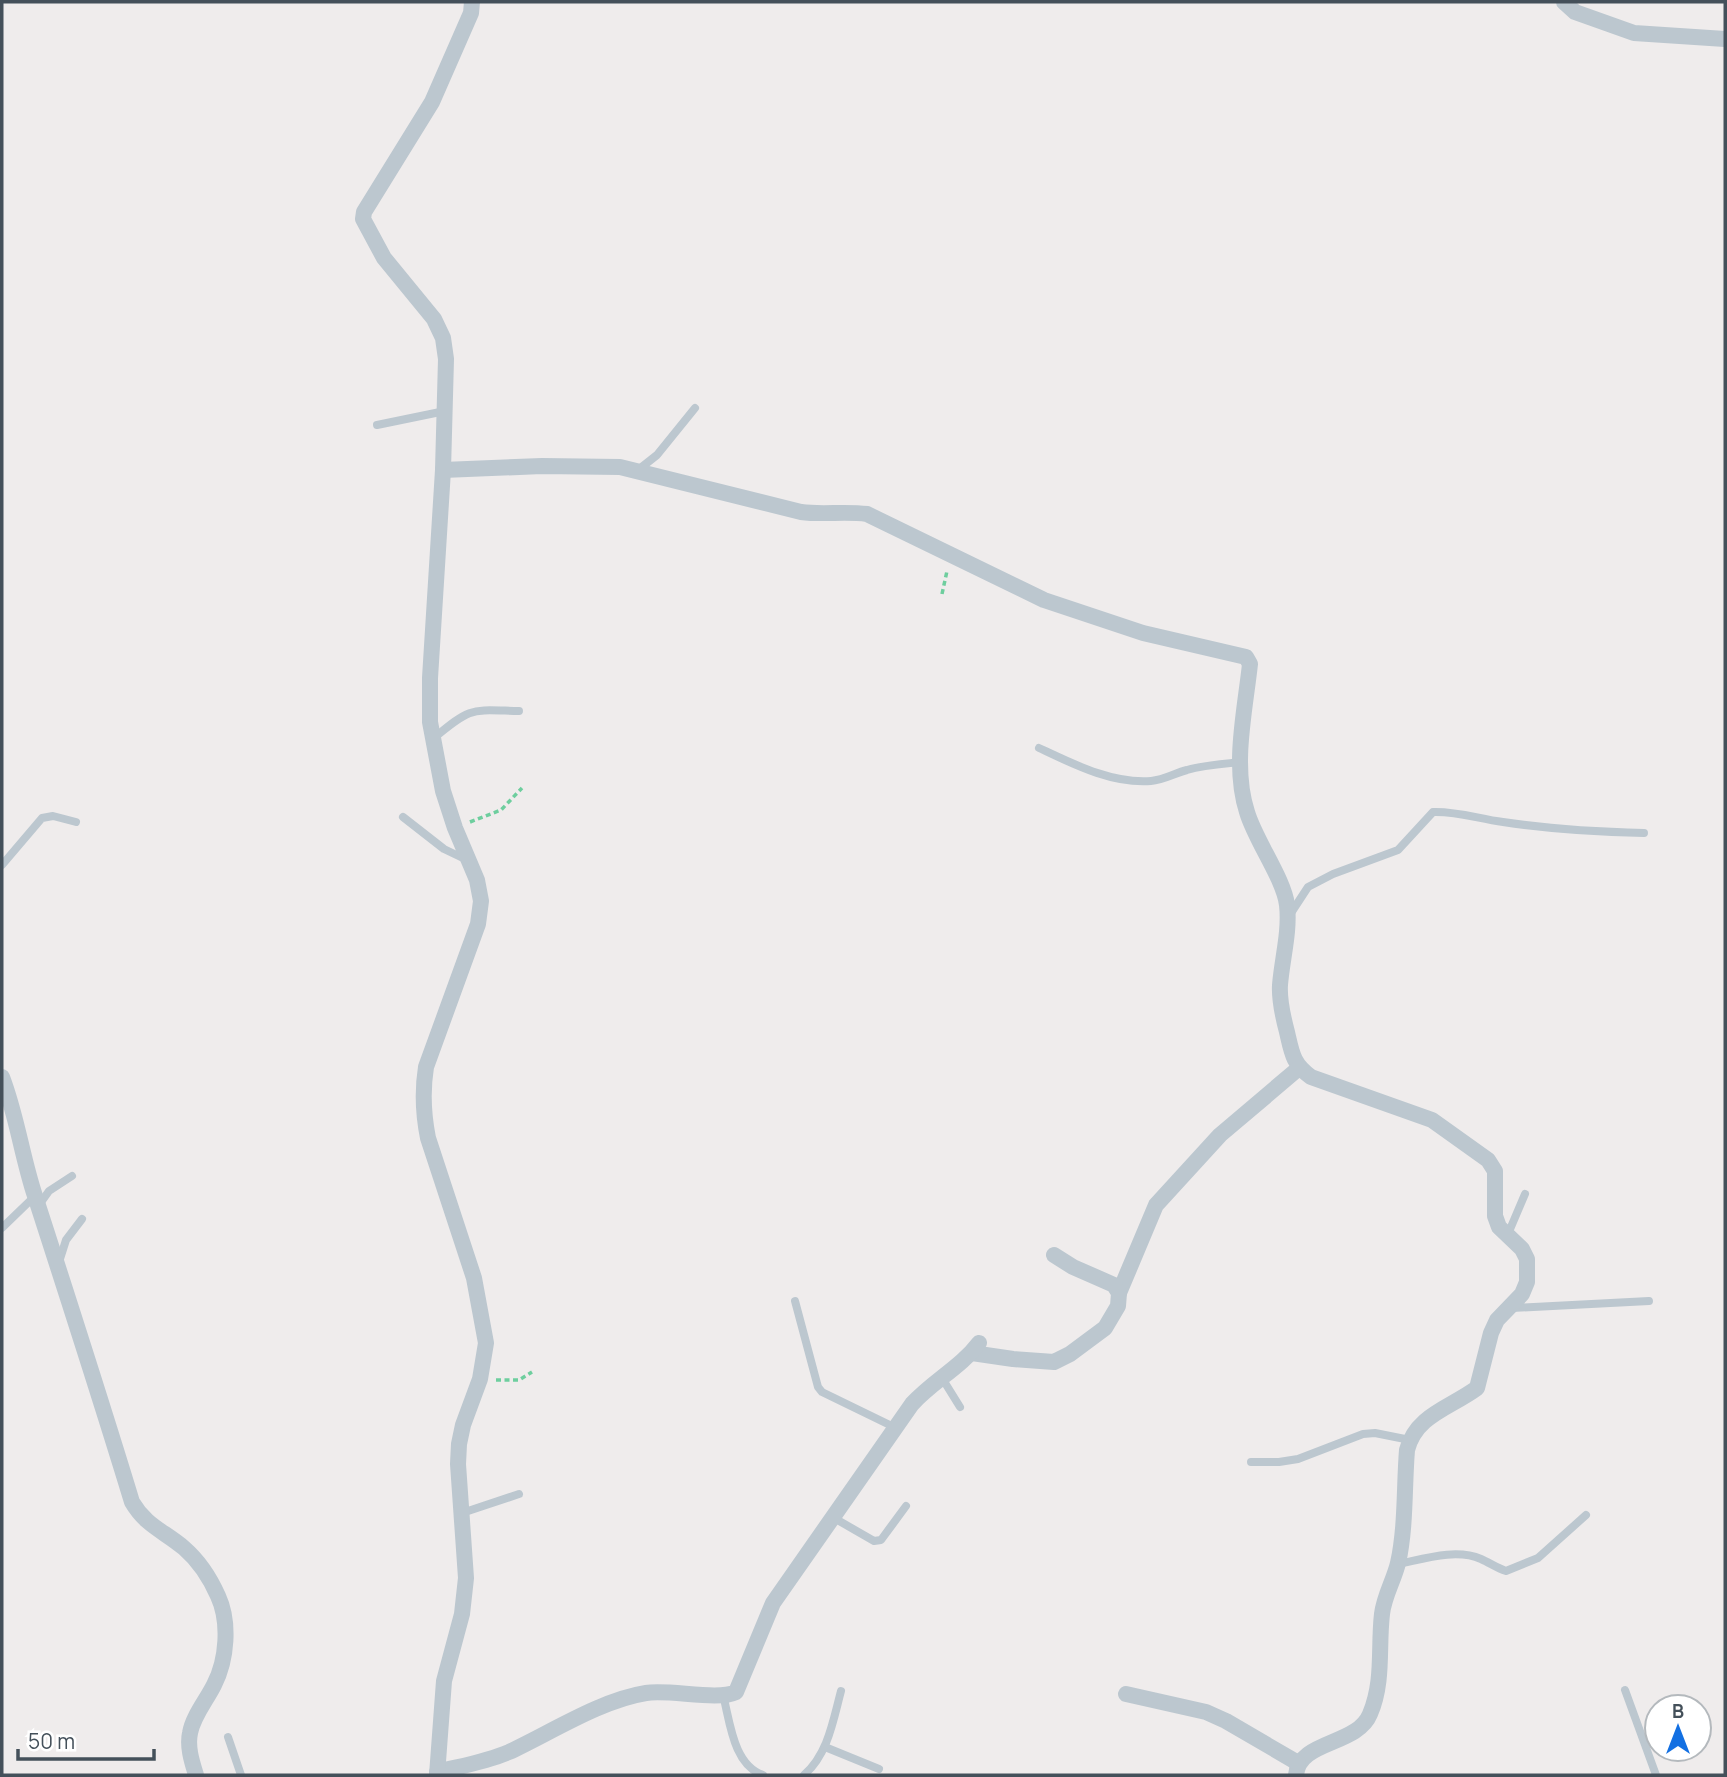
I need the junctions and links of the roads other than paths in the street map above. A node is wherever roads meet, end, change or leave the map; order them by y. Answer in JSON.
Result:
{"nodes":[{"id":1,"x":472,"y":2,"type":"edge"},
{"id":2,"x":1564,"y":2,"type":"edge"},
{"id":3,"x":1725,"y":39,"type":"edge"},
{"id":4,"x":695,"y":408,"type":"dead end"},
{"id":5,"x":445,"y":411,"type":"junction"},
{"id":6,"x":377,"y":425,"type":"dead end"},
{"id":7,"x":443,"y":470,"type":"junction"},
{"id":8,"x":638,"y":470,"type":"junction"},
{"id":9,"x":519,"y":711,"type":"dead end"},
{"id":10,"x":432,"y":740,"type":"junction"},
{"id":11,"x":1039,"y":748,"type":"dead end"},
{"id":12,"x":1241,"y":762,"type":"junction"},
{"id":13,"x":403,"y":817,"type":"dead end"},
{"id":14,"x":76,"y":822,"type":"dead end"},
{"id":15,"x":1644,"y":833,"type":"dead end"},
{"id":16,"x":469,"y":862,"type":"junction"},
{"id":17,"x":2,"y":865,"type":"edge"},
{"id":18,"x":1288,"y":919,"type":"junction"},
{"id":19,"x":1299,"y":1068,"type":"junction"},
{"id":20,"x":2,"y":1077,"type":"edge"},
{"id":21,"x":72,"y":1176,"type":"dead end"},
{"id":22,"x":1525,"y":1194,"type":"dead end"},
{"id":23,"x":37,"y":1200,"type":"junction"},
{"id":24,"x":82,"y":1219,"type":"dead end"},
{"id":25,"x":2,"y":1228,"type":"edge"},
{"id":26,"x":1508,"y":1234,"type":"junction"},
{"id":27,"x":1054,"y":1255,"type":"dead end"},
{"id":28,"x":58,"y":1264,"type":"junction"},
{"id":29,"x":1119,"y":1293,"type":"junction"},
{"id":30,"x":794,"y":1301,"type":"dead end"},
{"id":31,"x":1649,"y":1301,"type":"dead end"},
{"id":32,"x":1509,"y":1308,"type":"junction"},
{"id":33,"x":942,"y":1378,"type":"junction"},
{"id":34,"x":960,"y":1407,"type":"dead end"},
{"id":35,"x":896,"y":1428,"type":"junction"},
{"id":36,"x":1410,"y":1440,"type":"junction"},
{"id":37,"x":1251,"y":1462,"type":"dead end"},
{"id":38,"x":519,"y":1494,"type":"dead end"},
{"id":39,"x":906,"y":1506,"type":"dead end"},
{"id":40,"x":461,"y":1513,"type":"junction"},
{"id":41,"x":1586,"y":1515,"type":"dead end"},
{"id":42,"x":834,"y":1518,"type":"junction"},
{"id":43,"x":1398,"y":1564,"type":"junction"},
{"id":44,"x":1625,"y":1690,"type":"dead end"},
{"id":45,"x":841,"y":1691,"type":"dead end"},
{"id":46,"x":1126,"y":1694,"type":"dead end"},
{"id":47,"x":723,"y":1695,"type":"junction"},
{"id":48,"x":228,"y":1737,"type":"dead end"},
{"id":49,"x":825,"y":1747,"type":"junction"},
{"id":50,"x":879,"y":1769,"type":"dead end"},
{"id":51,"x":1297,"y":1769,"type":"edge"},
{"id":52,"x":437,"y":1774,"type":"edge"},
{"id":53,"x":196,"y":1775,"type":"edge"},
{"id":54,"x":241,"y":1775,"type":"edge"},
{"id":55,"x":763,"y":1775,"type":"edge"},
{"id":56,"x":804,"y":1775,"type":"edge"},
{"id":57,"x":1656,"y":1775,"type":"edge"}],
"edges":[{"from":1,"to":5,"type":"street"},
{"from":2,"to":3,"type":"street"},
{"from":4,"to":8,"type":"lane"},
{"from":5,"to":6,"type":"lane"},
{"from":5,"to":7,"type":"street"},
{"from":7,"to":8,"type":"street"},
{"from":7,"to":10,"type":"street"},
{"from":8,"to":12,"type":"street"},
{"from":9,"to":10,"type":"lane"},
{"from":10,"to":16,"type":"street"},
{"from":11,"to":12,"type":"lane"},
{"from":12,"to":18,"type":"street"},
{"from":13,"to":16,"type":"lane"},
{"from":14,"to":17,"type":"lane"},
{"from":15,"to":18,"type":"lane"},
{"from":16,"to":40,"type":"street"},
{"from":18,"to":19,"type":"street"},
{"from":19,"to":26,"type":"street"},
{"from":19,"to":29,"type":"street"},
{"from":20,"to":23,"type":"street"},
{"from":21,"to":23,"type":"lane"},
{"from":22,"to":26,"type":"lane"},
{"from":23,"to":25,"type":"lane"},
{"from":23,"to":28,"type":"street"},
{"from":24,"to":28,"type":"lane"},
{"from":26,"to":32,"type":"street"},
{"from":27,"to":29,"type":"street"},
{"from":28,"to":53,"type":"street"},
{"from":29,"to":33,"type":"street"},
{"from":30,"to":35,"type":"lane"},
{"from":31,"to":32,"type":"lane"},
{"from":32,"to":36,"type":"street"},
{"from":33,"to":34,"type":"lane"},
{"from":33,"to":35,"type":"street"},
{"from":35,"to":42,"type":"street"},
{"from":36,"to":37,"type":"lane"},
{"from":36,"to":43,"type":"street"},
{"from":38,"to":40,"type":"lane"},
{"from":39,"to":42,"type":"lane"},
{"from":40,"to":52,"type":"street"},
{"from":41,"to":43,"type":"lane"},
{"from":42,"to":47,"type":"street"},
{"from":43,"to":51,"type":"street"},
{"from":44,"to":57,"type":"lane"},
{"from":45,"to":49,"type":"lane"},
{"from":46,"to":51,"type":"street"},
{"from":47,"to":52,"type":"street"},
{"from":47,"to":55,"type":"lane"},
{"from":48,"to":54,"type":"lane"},
{"from":49,"to":50,"type":"lane"},
{"from":49,"to":56,"type":"lane"}]}
